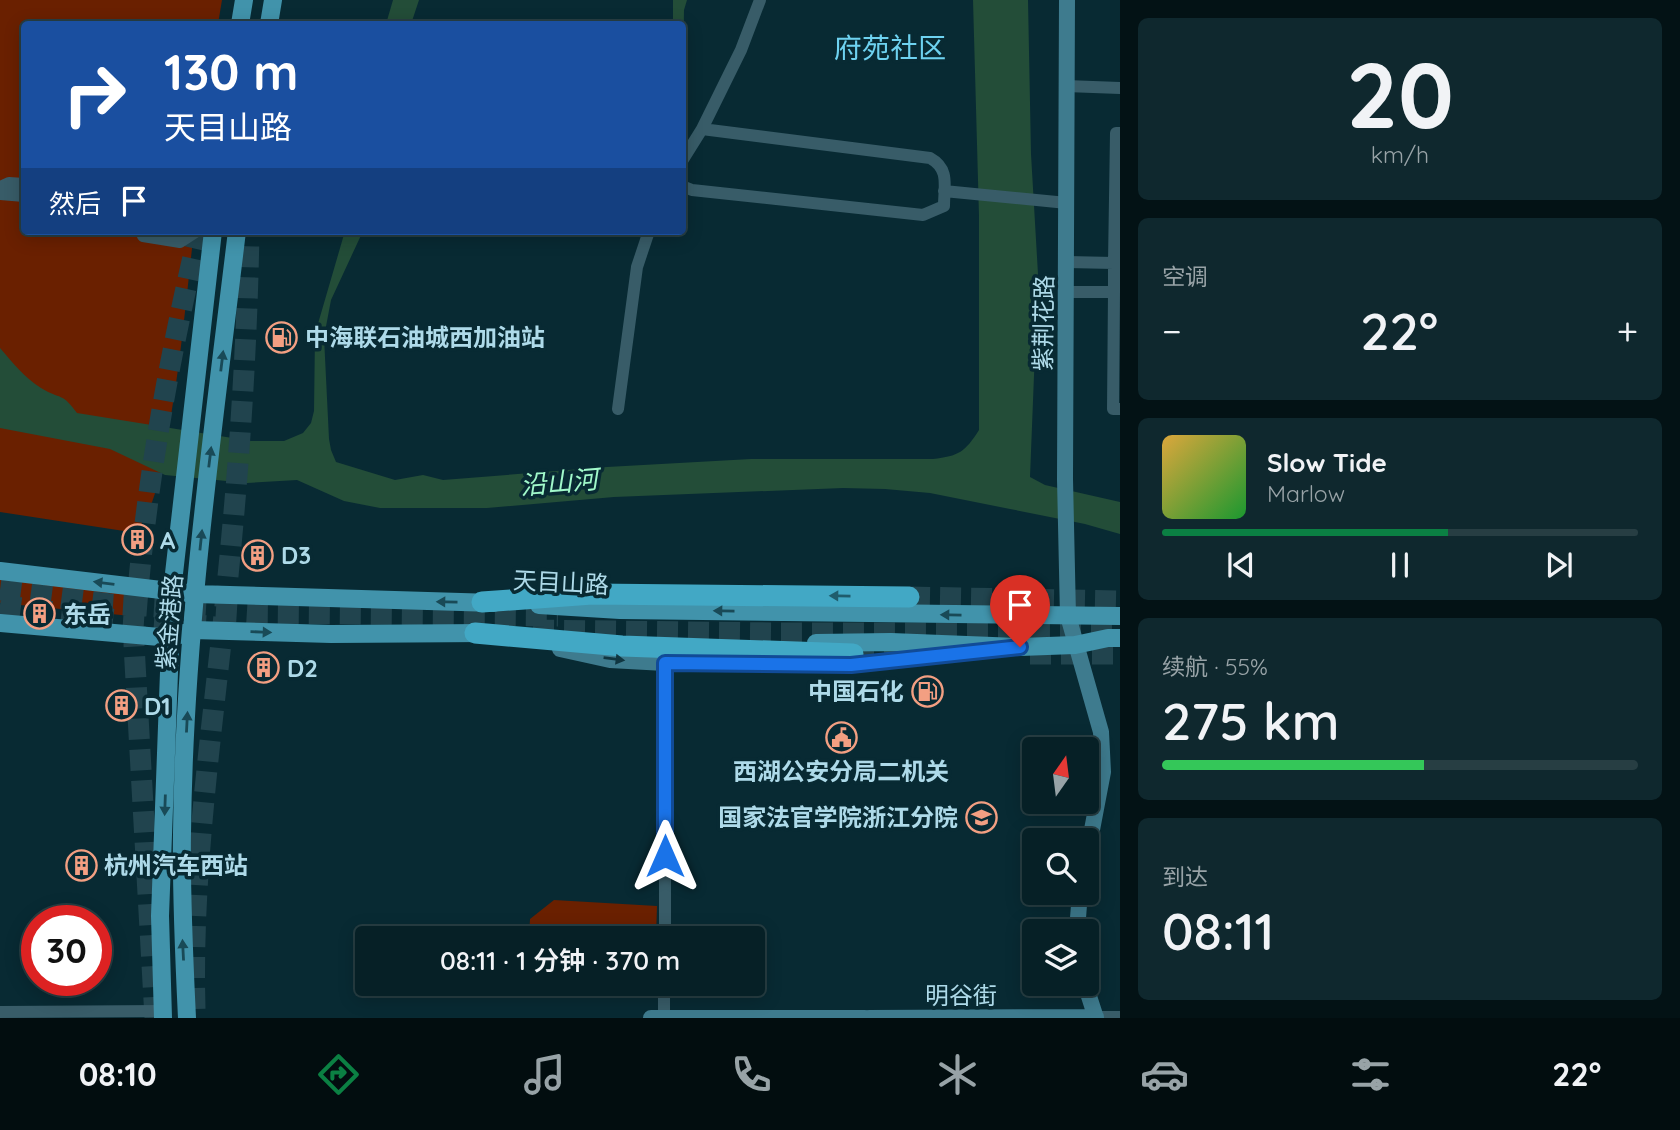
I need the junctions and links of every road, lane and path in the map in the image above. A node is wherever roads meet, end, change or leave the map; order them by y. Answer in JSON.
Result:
{"nodes":[{"id":1,"x":244,"y":0,"type":"edge"},
{"id":2,"x":273,"y":0,"type":"edge"},
{"id":3,"x":760,"y":0,"type":"edge"},
{"id":4,"x":1067,"y":0,"type":"edge"},
{"id":5,"x":240,"y":21,"type":"edge"},
{"id":6,"x":270,"y":21,"type":"edge"},
{"id":7,"x":1066,"y":86,"type":"junction"},
{"id":8,"x":1120,"y":88,"type":"edge"},
{"id":9,"x":702,"y":129,"type":"junction"},
{"id":10,"x":1120,"y":133,"type":"edge"},
{"id":11,"x":686,"y":155,"type":"edge"},
{"id":12,"x":21,"y":184,"type":"edge"},
{"id":13,"x":0,"y":187,"type":"edge"},
{"id":14,"x":686,"y":188,"type":"edge"},
{"id":15,"x":944,"y":191,"type":"junction"},
{"id":16,"x":0,"y":194,"type":"edge"},
{"id":17,"x":21,"y":196,"type":"edge"},
{"id":18,"x":1067,"y":203,"type":"junction"},
{"id":19,"x":143,"y":235,"type":"edge"},
{"id":20,"x":191,"y":235,"type":"edge"},
{"id":21,"x":213,"y":235,"type":"edge"},
{"id":22,"x":237,"y":235,"type":"edge"},
{"id":23,"x":648,"y":235,"type":"edge"},
{"id":24,"x":1067,"y":262,"type":"junction"},
{"id":25,"x":1114,"y":263,"type":"junction"},
{"id":26,"x":1067,"y":292,"type":"junction"},
{"id":27,"x":1114,"y":292,"type":"junction"},
{"id":28,"x":1120,"y":409,"type":"edge"},
{"id":29,"x":618,"y":410,"type":"dead end"},
{"id":30,"x":0,"y":570,"type":"edge"},
{"id":31,"x":172,"y":591,"type":"junction"},
{"id":32,"x":195,"y":594,"type":"junction"},
{"id":33,"x":909,"y":597,"type":"tunnel mouth"},
{"id":34,"x":482,"y":602,"type":"junction"},
{"id":35,"x":1068,"y":616,"type":"junction"},
{"id":36,"x":1120,"y":616,"type":"edge"},
{"id":37,"x":0,"y":623,"type":"edge"},
{"id":38,"x":193,"y":630,"type":"junction"},
{"id":39,"x":475,"y":633,"type":"junction"},
{"id":40,"x":170,"y":638,"type":"junction"},
{"id":41,"x":1120,"y":638,"type":"edge"},
{"id":42,"x":1076,"y":645,"type":"junction"},
{"id":43,"x":1020,"y":647,"type":"junction"},
{"id":44,"x":1120,"y":649,"type":"edge"},
{"id":45,"x":853,"y":654,"type":"tunnel mouth"},
{"id":46,"x":665,"y":663,"type":"junction"},
{"id":47,"x":1093,"y":828,"type":"edge"},
{"id":48,"x":664,"y":926,"type":"edge"},
{"id":49,"x":664,"y":996,"type":"edge"},
{"id":50,"x":1089,"y":996,"type":"edge"},
{"id":51,"x":0,"y":1012,"type":"edge"},
{"id":52,"x":163,"y":1015,"type":"edge"},
{"id":53,"x":1120,"y":1017,"type":"edge"},
{"id":54,"x":187,"y":1018,"type":"edge"},
{"id":55,"x":651,"y":1018,"type":"edge"},
{"id":56,"x":664,"y":1018,"type":"edge"},
{"id":57,"x":867,"y":1018,"type":"edge"},
{"id":58,"x":1096,"y":1018,"type":"edge"}],
"edges":[{"from":1,"to":5,"type":"main road"},
{"from":2,"to":6,"type":"main road"},
{"from":3,"to":9,"type":"street"},
{"from":4,"to":7,"type":"street","name":"紫荆花路"},
{"from":7,"to":8,"type":"street"},
{"from":7,"to":18,"type":"street","name":"紫荆花路"},
{"from":9,"to":11,"type":"street"},
{"from":9,"to":15,"type":"street"},
{"from":10,"to":25,"type":"street"},
{"from":12,"to":13,"type":"street"},
{"from":14,"to":15,"type":"street"},
{"from":15,"to":18,"type":"street"},
{"from":16,"to":17,"type":"street"},
{"from":18,"to":24,"type":"street","name":"紫荆花路"},
{"from":19,"to":20,"type":"street"},
{"from":21,"to":31,"type":"main road","name":"紫金港路"},
{"from":32,"to":22,"type":"main road","name":"紫金港路","one_way":true},
{"from":23,"to":29,"type":"street"},
{"from":24,"to":25,"type":"street"},
{"from":24,"to":26,"type":"street","name":"紫荆花路"},
{"from":25,"to":27,"type":"street"},
{"from":26,"to":27,"type":"street"},
{"from":26,"to":35,"type":"street","name":"紫荆花路"},
{"from":27,"to":28,"type":"street"},
{"from":31,"to":30,"type":"main road","name":"天目山路","one_way":true},
{"from":31,"to":32,"type":"main road","name":"天目山路"},
{"from":31,"to":40,"type":"main road","name":"紫金港路"},
{"from":34,"to":32,"type":"main road","name":"天目山路","one_way":true},
{"from":32,"to":38,"type":"main road","name":"紫金港路"},
{"from":33,"to":34,"type":"highway","one_way":true},
{"from":35,"to":34,"type":"main road","name":"天目山路","one_way":true},
{"from":35,"to":36,"type":"main road","name":"天目山路"},
{"from":35,"to":42,"type":"street","name":"紫荆花路"},
{"from":37,"to":40,"type":"main road","name":"天目山路"},
{"from":38,"to":39,"type":"main road","name":"天目山路","one_way":true},
{"from":38,"to":40,"type":"main road","name":"天目山路"},
{"from":54,"to":38,"type":"main road","name":"紫金港路","one_way":true},
{"from":39,"to":43,"type":"main road","name":"天目山路"},
{"from":39,"to":45,"type":"highway"},
{"from":39,"to":46,"type":"street","name":"天目山路","one_way":true},
{"from":40,"to":52,"type":"main road","name":"紫金港路","one_way":true},
{"from":41,"to":42,"type":"main road","name":"天目山路"},
{"from":42,"to":43,"type":"main road","name":"天目山路"},
{"from":42,"to":44,"type":"main road"},
{"from":42,"to":47,"type":"street","name":"紫荆花路"},
{"from":43,"to":46,"type":"street","name":"天目山路"},
{"from":46,"to":48,"type":"street"},
{"from":49,"to":56,"type":"street"},
{"from":50,"to":58,"type":"street"},
{"from":51,"to":52,"type":"street"},
{"from":53,"to":58,"type":"street"},
{"from":55,"to":56,"type":"street","name":"明谷街"},
{"from":56,"to":57,"type":"street","name":"明谷街"},
{"from":57,"to":58,"type":"street","name":"明谷街"}]}
